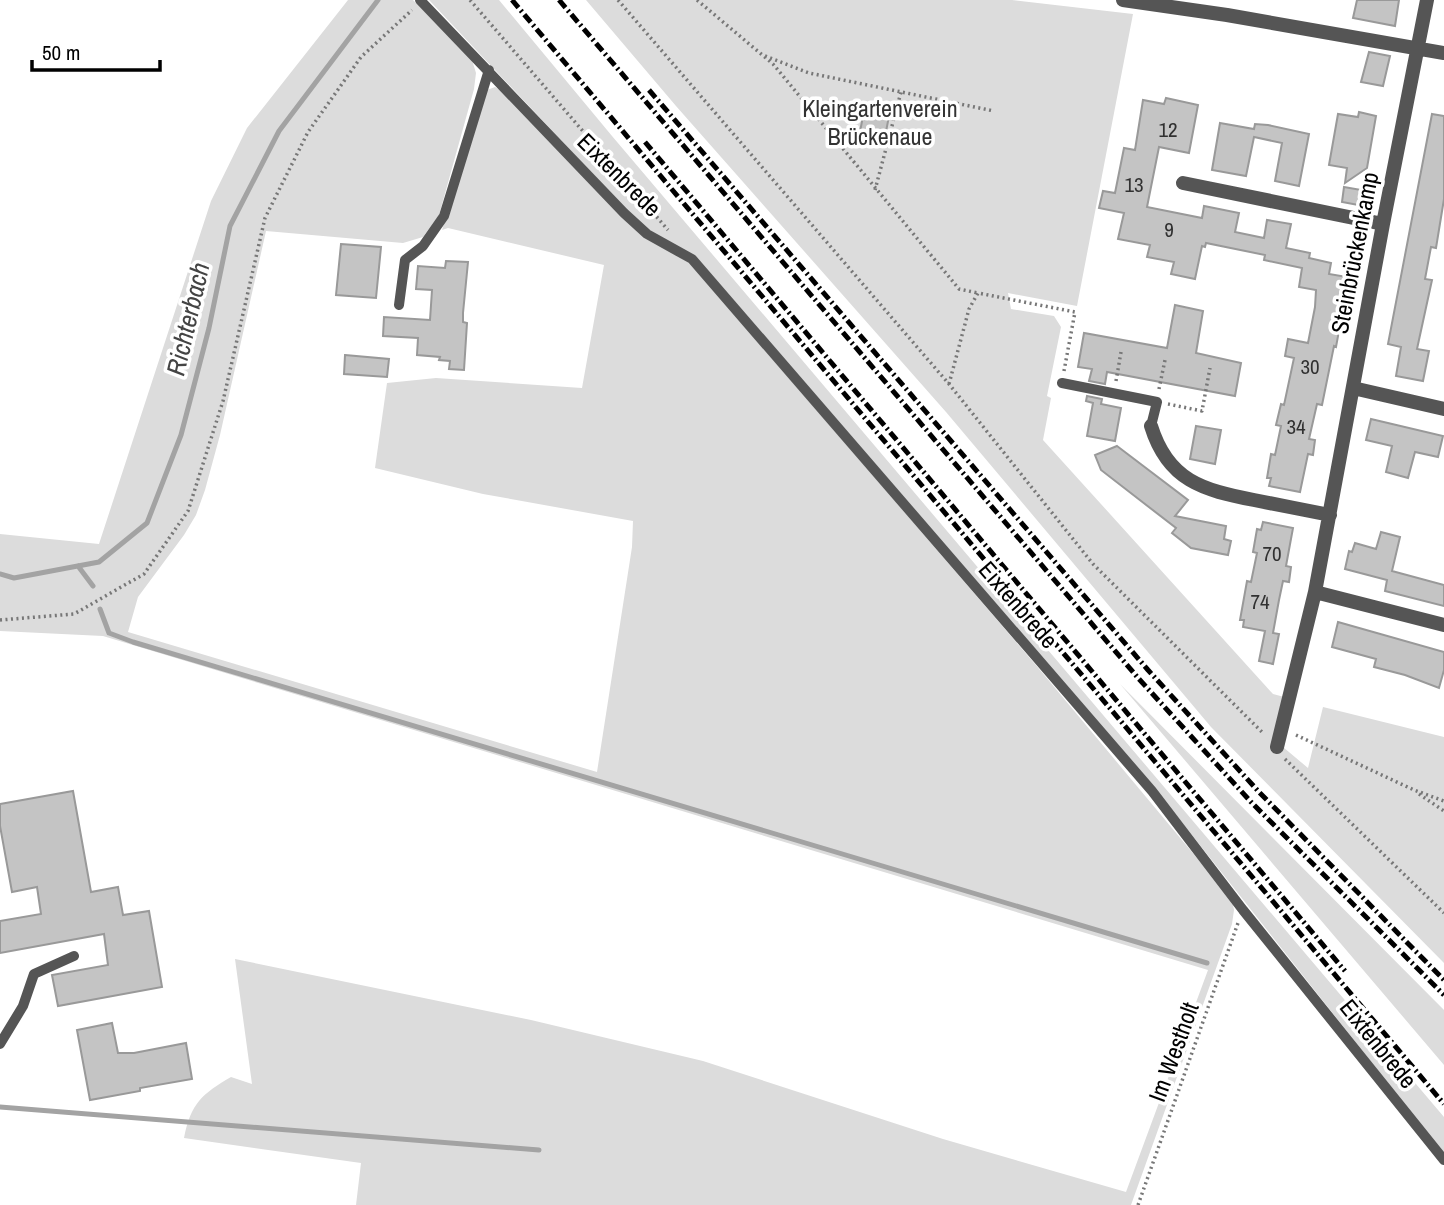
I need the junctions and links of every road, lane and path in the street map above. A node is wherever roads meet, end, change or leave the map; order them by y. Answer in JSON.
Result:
{"nodes":[{"id":1,"x":470,"y":0,"type":"edge"},
{"id":2,"x":618,"y":0,"type":"edge"},
{"id":3,"x":697,"y":0,"type":"edge"},
{"id":4,"x":1123,"y":0,"type":"edge"},
{"id":5,"x":1427,"y":0,"type":"edge"},
{"id":6,"x":421,"y":1,"type":"edge"},
{"id":7,"x":1418,"y":49,"type":"junction"},
{"id":8,"x":1444,"y":53,"type":"edge"},
{"id":9,"x":763,"y":55,"type":"junction"},
{"id":10,"x":489,"y":70,"type":"junction"},
{"id":11,"x":901,"y":92,"type":"junction"},
{"id":12,"x":994,"y":111,"type":"dead end"},
{"id":13,"x":1183,"y":183,"type":"dead end"},
{"id":14,"x":876,"y":190,"type":"junction"},
{"id":15,"x":1383,"y":224,"type":"junction"},
{"id":16,"x":678,"y":251,"type":"junction"},
{"id":17,"x":978,"y":293,"type":"junction"},
{"id":18,"x":399,"y":306,"type":"dead end"},
{"id":19,"x":1121,"y":352,"type":"dead end"},
{"id":20,"x":1165,"y":360,"type":"dead end"},
{"id":21,"x":1210,"y":368,"type":"dead end"},
{"id":22,"x":1062,"y":383,"type":"joint"},
{"id":23,"x":949,"y":384,"type":"junction"},
{"id":24,"x":1353,"y":388,"type":"junction"},
{"id":25,"x":1114,"y":394,"type":"junction"},
{"id":26,"x":1157,"y":402,"type":"junction"},
{"id":27,"x":1444,"y":409,"type":"edge"},
{"id":28,"x":1152,"y":426,"type":"joint"},
{"id":29,"x":1330,"y":515,"type":"junction"},
{"id":30,"x":1315,"y":592,"type":"junction"},
{"id":31,"x":0,"y":620,"type":"edge"},
{"id":32,"x":1444,"y":625,"type":"edge"},
{"id":33,"x":1282,"y":729,"type":"junction"},
{"id":34,"x":1277,"y":747,"type":"junction"},
{"id":35,"x":1414,"y":790,"type":"junction"},
{"id":36,"x":1444,"y":801,"type":"edge"},
{"id":37,"x":1444,"y":811,"type":"edge"},
{"id":38,"x":1243,"y":910,"type":"junction"},
{"id":39,"x":1444,"y":913,"type":"edge"},
{"id":40,"x":74,"y":956,"type":"dead end"},
{"id":41,"x":0,"y":1044,"type":"edge"},
{"id":42,"x":1444,"y":1160,"type":"edge"},
{"id":43,"x":1138,"y":1205,"type":"edge"}],
"edges":[{"from":1,"to":16,"type":"path"},
{"from":2,"to":23,"type":"path"},
{"from":3,"to":9,"type":"path"},
{"from":4,"to":7,"type":"street"},
{"from":5,"to":7,"type":"street","name":"Steinbrückenkamp"},
{"from":6,"to":10,"type":"lane","name":"Eixtenbrede"},
{"from":6,"to":31,"type":"path"},
{"from":7,"to":8,"type":"street"},
{"from":7,"to":15,"type":"street","name":"Steinbrückenkamp"},
{"from":9,"to":11,"type":"path"},
{"from":9,"to":14,"type":"path"},
{"from":10,"to":16,"type":"lane","name":"Eixtenbrede"},
{"from":10,"to":18,"type":"lane"},
{"from":11,"to":12,"type":"path"},
{"from":11,"to":14,"type":"path"},
{"from":13,"to":15,"type":"street"},
{"from":14,"to":17,"type":"path"},
{"from":15,"to":24,"type":"street","name":"Steinbrückenkamp"},
{"from":16,"to":38,"type":"lane","name":"Eixtenbrede"},
{"from":17,"to":22,"type":"path"},
{"from":17,"to":23,"type":"path"},
{"from":19,"to":25,"type":"path"},
{"from":20,"to":26,"type":"path"},
{"from":21,"to":26,"type":"path"},
{"from":22,"to":25,"type":"lane"},
{"from":23,"to":34,"type":"path"},
{"from":24,"to":27,"type":"street"},
{"from":24,"to":29,"type":"street","name":"Steinbrückenkamp"},
{"from":25,"to":26,"type":"lane"},
{"from":26,"to":28,"type":"lane"},
{"from":28,"to":29,"type":"street"},
{"from":29,"to":30,"type":"street","name":"Steinbrückenkamp"},
{"from":30,"to":32,"type":"street"},
{"from":30,"to":33,"type":"street","name":"Steinbrückenkamp"},
{"from":33,"to":34,"type":"street","name":"Steinbrückenkamp"},
{"from":33,"to":35,"type":"path"},
{"from":34,"to":39,"type":"path"},
{"from":35,"to":36,"type":"path"},
{"from":35,"to":37,"type":"path"},
{"from":38,"to":42,"type":"lane","name":"Eixtenbrede"},
{"from":38,"to":43,"type":"path","name":"Im Westholt"},
{"from":40,"to":41,"type":"lane"}]}
